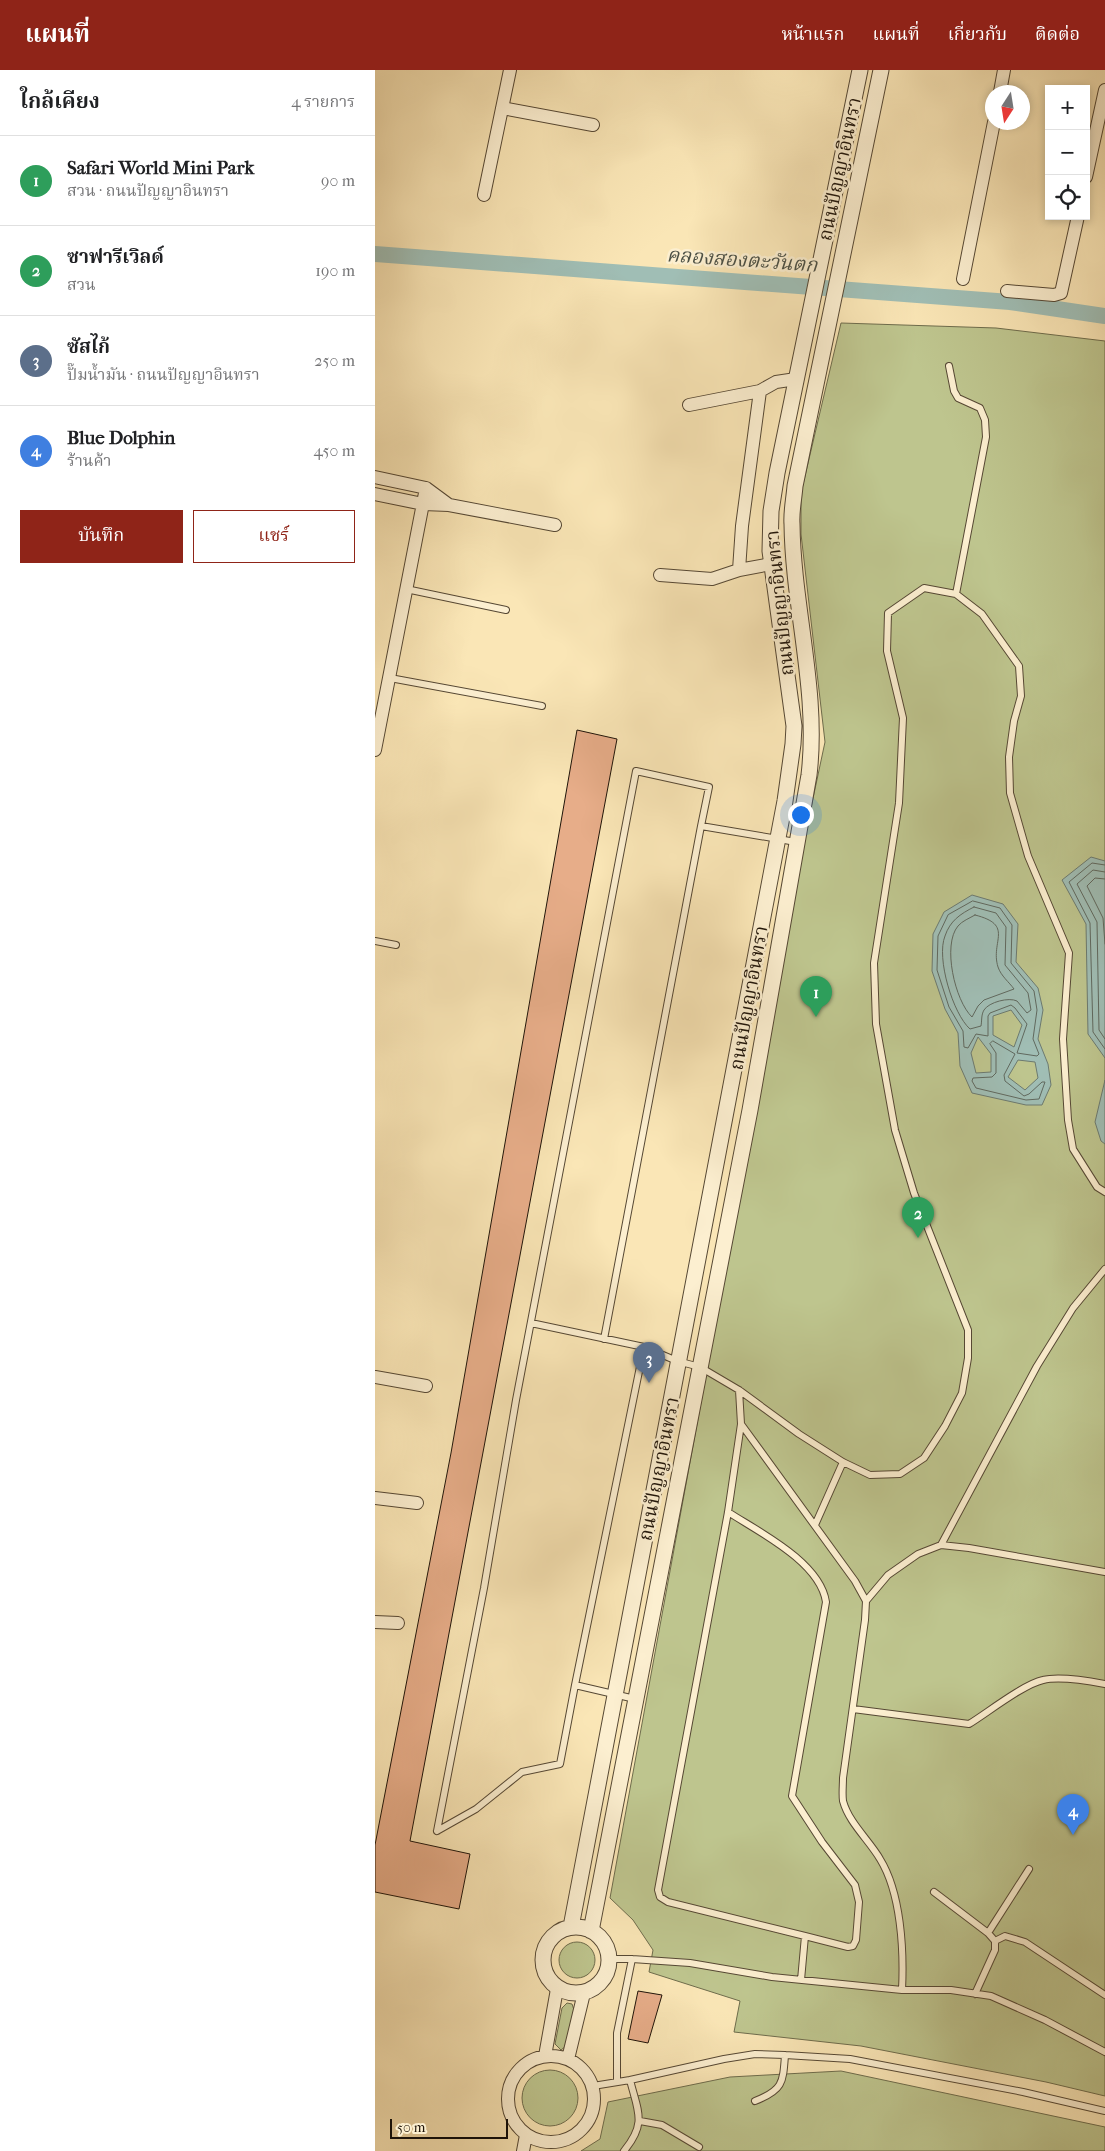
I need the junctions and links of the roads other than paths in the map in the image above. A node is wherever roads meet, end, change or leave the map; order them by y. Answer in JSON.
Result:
{"nodes":[{"id":1,"x":510,"y":70,"type":"edge"},
{"id":2,"x":860,"y":70,"type":"edge"},
{"id":3,"x":881,"y":70,"type":"edge"},
{"id":4,"x":1004,"y":70,"type":"edge"},
{"id":5,"x":1001,"y":85,"type":"edge"},
{"id":6,"x":1105,"y":90,"type":"edge"},
{"id":7,"x":502,"y":108,"type":"junction"},
{"id":8,"x":593,"y":125,"type":"dead end"},
{"id":9,"x":992,"y":130,"type":"edge"},
{"id":10,"x":1101,"y":132,"type":"edge"},
{"id":11,"x":1087,"y":175,"type":"edge"},
{"id":12,"x":484,"y":195,"type":"dead end"},
{"id":13,"x":1077,"y":220,"type":"edge"},
{"id":14,"x":963,"y":279,"type":"dead end"},
{"id":15,"x":1007,"y":291,"type":"dead end"},
{"id":16,"x":813,"y":294,"type":"junction"},
{"id":17,"x":834,"y":298,"type":"junction"},
{"id":18,"x":949,"y":366,"type":"dead end"},
{"id":19,"x":796,"y":379,"type":"junction"},
{"id":20,"x":759,"y":391,"type":"junction"},
{"id":21,"x":689,"y":405,"type":"dead end"},
{"id":22,"x":375,"y":478,"type":"edge"},
{"id":23,"x":427,"y":488,"type":"junction"},
{"id":24,"x":375,"y":494,"type":"edge"},
{"id":25,"x":423,"y":504,"type":"junction"},
{"id":26,"x":449,"y":505,"type":"junction"},
{"id":27,"x":555,"y":525,"type":"dead end"},
{"id":28,"x":771,"y":564,"type":"junction"},
{"id":29,"x":739,"y":570,"type":"junction"},
{"id":30,"x":660,"y":575,"type":"dead end"},
{"id":31,"x":406,"y":589,"type":"junction"},
{"id":32,"x":956,"y":594,"type":"junction"},
{"id":33,"x":506,"y":610,"type":"dead end"},
{"id":34,"x":390,"y":678,"type":"junction"},
{"id":35,"x":542,"y":706,"type":"dead end"},
{"id":36,"x":375,"y":750,"type":"edge"},
{"id":37,"x":701,"y":826,"type":"junction"},
{"id":38,"x":779,"y":840,"type":"junction"},
{"id":39,"x":798,"y":842,"type":"junction"},
{"id":40,"x":375,"y":941,"type":"edge"},
{"id":41,"x":396,"y":945,"type":"dead end"},
{"id":42,"x":1105,"y":1192,"type":"edge"},
{"id":43,"x":1105,"y":1269,"type":"edge"},
{"id":44,"x":531,"y":1323,"type":"junction"},
{"id":45,"x":604,"y":1339,"type":"junction"},
{"id":46,"x":644,"y":1347,"type":"junction"},
{"id":47,"x":677,"y":1361,"type":"junction"},
{"id":48,"x":700,"y":1367,"type":"junction"},
{"id":49,"x":375,"y":1377,"type":"edge"},
{"id":50,"x":426,"y":1386,"type":"dead end"},
{"id":51,"x":739,"y":1390,"type":"junction"},
{"id":52,"x":741,"y":1424,"type":"junction"},
{"id":53,"x":843,"y":1462,"type":"junction"},
{"id":54,"x":375,"y":1498,"type":"edge"},
{"id":55,"x":417,"y":1503,"type":"dead end"},
{"id":56,"x":728,"y":1512,"type":"junction"},
{"id":57,"x":815,"y":1525,"type":"junction"},
{"id":58,"x":941,"y":1545,"type":"junction"},
{"id":59,"x":1105,"y":1572,"type":"edge"},
{"id":60,"x":866,"y":1601,"type":"junction"},
{"id":61,"x":375,"y":1622,"type":"edge"},
{"id":62,"x":398,"y":1623,"type":"dead end"},
{"id":63,"x":1105,"y":1684,"type":"edge"},
{"id":64,"x":575,"y":1685,"type":"junction"},
{"id":65,"x":614,"y":1695,"type":"junction"},
{"id":66,"x":635,"y":1699,"type":"junction"},
{"id":67,"x":853,"y":1709,"type":"junction"},
{"id":68,"x":1029,"y":1869,"type":"dead end"},
{"id":69,"x":935,"y":1892,"type":"dead end"},
{"id":70,"x":571,"y":1927,"type":"junction"},
{"id":71,"x":591,"y":1930,"type":"junction"},
{"id":72,"x":988,"y":1933,"type":"junction"},
{"id":73,"x":805,"y":1936,"type":"junction"},
{"id":74,"x":995,"y":1941,"type":"junction"},
{"id":75,"x":632,"y":1959,"type":"junction"},
{"id":76,"x":609,"y":1960,"type":"junction"},
{"id":77,"x":801,"y":1980,"type":"junction"},
{"id":78,"x":557,"y":1989,"type":"junction"},
{"id":79,"x":902,"y":1990,"type":"junction"},
{"id":80,"x":584,"y":1993,"type":"junction"},
{"id":81,"x":975,"y":1994,"type":"junction"},
{"id":82,"x":1105,"y":1995,"type":"edge"},
{"id":83,"x":1105,"y":2052,"type":"edge"},
{"id":84,"x":785,"y":2055,"type":"junction"},
{"id":85,"x":545,"y":2056,"type":"junction"},
{"id":86,"x":568,"y":2059,"type":"junction"},
{"id":87,"x":630,"y":2080,"type":"junction"},
{"id":88,"x":617,"y":2081,"type":"junction"},
{"id":89,"x":593,"y":2086,"type":"junction"},
{"id":90,"x":755,"y":2101,"type":"dead end"},
{"id":91,"x":1105,"y":2110,"type":"edge"},
{"id":92,"x":640,"y":2121,"type":"junction"},
{"id":93,"x":526,"y":2135,"type":"junction"},
{"id":94,"x":557,"y":2147,"type":"edge"},
{"id":95,"x":699,"y":2147,"type":"dead end"},
{"id":96,"x":523,"y":2151,"type":"edge"},
{"id":97,"x":624,"y":2151,"type":"edge"}],
"edges":[{"from":1,"to":7,"type":"street"},
{"from":2,"to":16,"type":"street","name":"ถนนปัญญาอินทรา"},
{"from":3,"to":17,"type":"street","name":"ถนนปัญญาอินทรา"},
{"from":4,"to":5,"type":"street"},
{"from":6,"to":10,"type":"street"},
{"from":7,"to":8,"type":"street"},
{"from":7,"to":12,"type":"street"},
{"from":9,"to":14,"type":"street"},
{"from":10,"to":11,"type":"street"},
{"from":13,"to":15,"type":"street"},
{"from":16,"to":17,"type":"street"},
{"from":16,"to":19,"type":"street","name":"ถนนปัญญาอินทรา"},
{"from":17,"to":39,"type":"street","name":"ถนนปัญญาอินทรา"},
{"from":18,"to":32,"type":"lane"},
{"from":19,"to":20,"type":"street"},
{"from":19,"to":28,"type":"street","name":"ถนนปัญญาอินทรา"},
{"from":20,"to":21,"type":"street"},
{"from":20,"to":29,"type":"street"},
{"from":22,"to":23,"type":"street"},
{"from":23,"to":25,"type":"street"},
{"from":23,"to":26,"type":"street"},
{"from":24,"to":25,"type":"street"},
{"from":25,"to":26,"type":"street"},
{"from":25,"to":31,"type":"street"},
{"from":26,"to":27,"type":"street"},
{"from":28,"to":29,"type":"street"},
{"from":28,"to":38,"type":"street","name":"ถนนปัญญาอินทรา"},
{"from":29,"to":30,"type":"street"},
{"from":31,"to":33,"type":"lane"},
{"from":31,"to":34,"type":"street"},
{"from":32,"to":42,"type":"lane"},
{"from":32,"to":53,"type":"lane"},
{"from":34,"to":35,"type":"lane"},
{"from":34,"to":36,"type":"street"},
{"from":37,"to":38,"type":"lane"},
{"from":37,"to":44,"type":"lane"},
{"from":37,"to":45,"type":"lane"},
{"from":38,"to":39,"type":"lane"},
{"from":38,"to":47,"type":"street","name":"ถนนปัญญาอินทรา"},
{"from":39,"to":48,"type":"street","name":"ถนนปัญญาอินทรา"},
{"from":40,"to":41,"type":"lane"},
{"from":43,"to":58,"type":"lane"},
{"from":44,"to":45,"type":"lane"},
{"from":44,"to":64,"type":"lane"},
{"from":45,"to":46,"type":"lane"},
{"from":46,"to":47,"type":"lane"},
{"from":46,"to":64,"type":"lane"},
{"from":47,"to":48,"type":"lane"},
{"from":47,"to":65,"type":"street","name":"ถนนปัญญาอินทรา"},
{"from":48,"to":51,"type":"lane"},
{"from":48,"to":66,"type":"street","name":"ถนนปัญญาอินทรา"},
{"from":49,"to":50,"type":"street"},
{"from":51,"to":52,"type":"lane"},
{"from":51,"to":53,"type":"lane"},
{"from":52,"to":56,"type":"lane"},
{"from":52,"to":57,"type":"lane"},
{"from":53,"to":57,"type":"lane"},
{"from":54,"to":55,"type":"street"},
{"from":56,"to":73,"type":"lane"},
{"from":56,"to":73,"type":"lane"},
{"from":57,"to":60,"type":"lane"},
{"from":58,"to":59,"type":"lane"},
{"from":58,"to":60,"type":"lane"},
{"from":60,"to":67,"type":"lane"},
{"from":61,"to":62,"type":"street"},
{"from":63,"to":67,"type":"lane"},
{"from":64,"to":65,"type":"lane"},
{"from":65,"to":66,"type":"lane"},
{"from":65,"to":70,"type":"street","name":"ถนนปัญญาอินทรา"},
{"from":66,"to":71,"type":"street","name":"ถนนปัญญาอินทรา"},
{"from":67,"to":79,"type":"lane"},
{"from":68,"to":72,"type":"lane"},
{"from":69,"to":72,"type":"lane"},
{"from":70,"to":71,"type":"street"},
{"from":70,"to":78,"type":"street"},
{"from":71,"to":76,"type":"street"},
{"from":72,"to":74,"type":"lane"},
{"from":73,"to":77,"type":"lane"},
{"from":74,"to":81,"type":"lane"},
{"from":74,"to":82,"type":"lane"},
{"from":75,"to":76,"type":"lane"},
{"from":75,"to":77,"type":"lane"},
{"from":75,"to":88,"type":"lane"},
{"from":76,"to":80,"type":"street"},
{"from":77,"to":79,"type":"lane"},
{"from":78,"to":80,"type":"street"},
{"from":78,"to":85,"type":"street"},
{"from":79,"to":81,"type":"lane"},
{"from":80,"to":86,"type":"street"},
{"from":81,"to":83,"type":"lane"},
{"from":84,"to":87,"type":"lane"},
{"from":84,"to":90,"type":"lane"},
{"from":84,"to":91,"type":"lane"},
{"from":85,"to":86,"type":"street"},
{"from":85,"to":93,"type":"street"},
{"from":86,"to":89,"type":"street"},
{"from":87,"to":88,"type":"lane"},
{"from":87,"to":92,"type":"lane"},
{"from":88,"to":89,"type":"lane"},
{"from":89,"to":94,"type":"street"},
{"from":92,"to":95,"type":"lane"},
{"from":92,"to":97,"type":"lane"},
{"from":93,"to":94,"type":"street"},
{"from":93,"to":96,"type":"street"}]}
